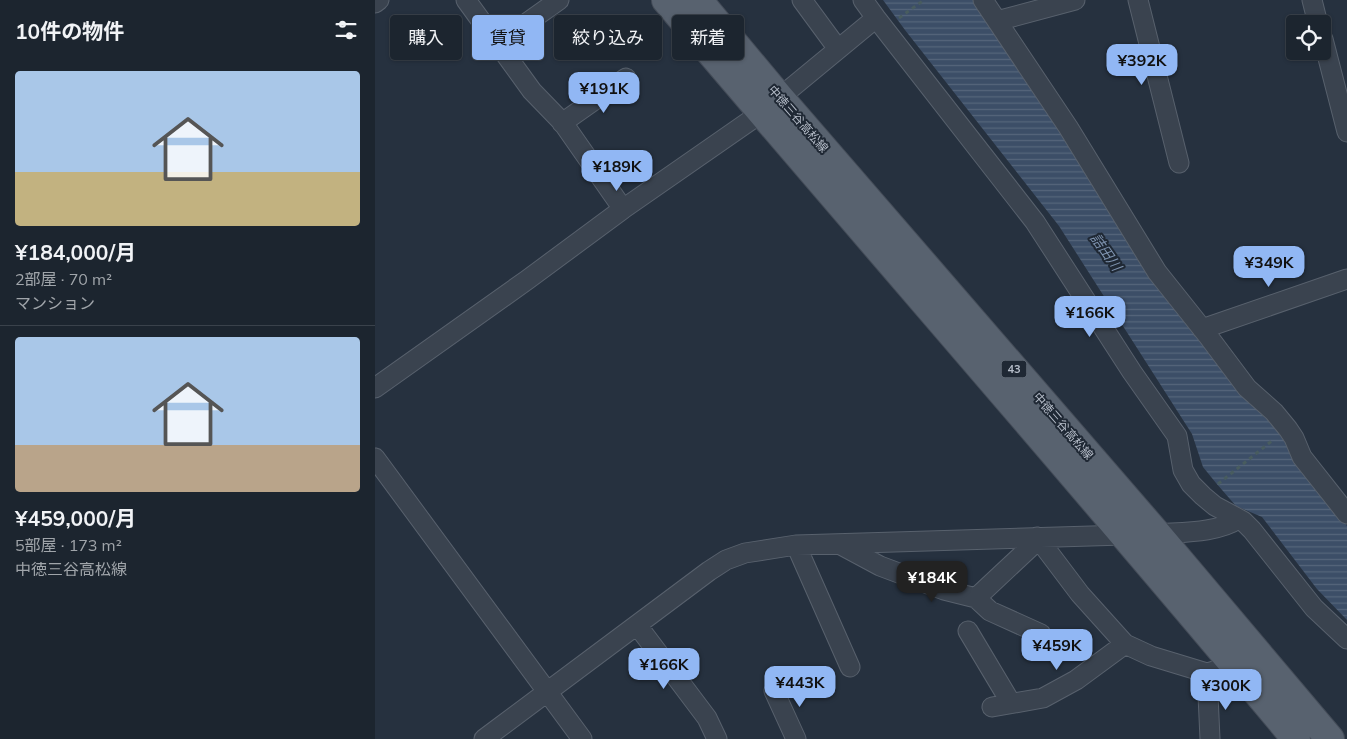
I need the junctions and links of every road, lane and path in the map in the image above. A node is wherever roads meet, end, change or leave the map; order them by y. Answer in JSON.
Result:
{"nodes":[{"id":1,"x":379,"y":0,"type":"edge"},
{"id":2,"x":466,"y":0,"type":"edge"},
{"id":3,"x":559,"y":0,"type":"edge"},
{"id":4,"x":666,"y":0,"type":"edge"},
{"id":5,"x":698,"y":0,"type":"edge"},
{"id":6,"x":802,"y":0,"type":"edge"},
{"id":7,"x":863,"y":0,"type":"edge"},
{"id":8,"x":924,"y":0,"type":"edge"},
{"id":9,"x":983,"y":0,"type":"edge"},
{"id":10,"x":1075,"y":0,"type":"edge"},
{"id":11,"x":1138,"y":0,"type":"edge"},
{"id":12,"x":1312,"y":0,"type":"edge"},
{"id":13,"x":375,"y":3,"type":"edge"},
{"id":14,"x":538,"y":15,"type":"edge"},
{"id":15,"x":1316,"y":15,"type":"edge"},
{"id":16,"x":885,"y":20,"type":"junction"},
{"id":17,"x":997,"y":21,"type":"junction"},
{"id":18,"x":838,"y":49,"type":"junction"},
{"id":19,"x":1328,"y":60,"type":"edge"},
{"id":20,"x":626,"y":78,"type":"dead end"},
{"id":21,"x":770,"y":105,"type":"junction"},
{"id":22,"x":562,"y":123,"type":"junction"},
{"id":23,"x":1347,"y":132,"type":"edge"},
{"id":24,"x":1179,"y":163,"type":"dead end"},
{"id":25,"x":623,"y":208,"type":"junction"},
{"id":26,"x":1347,"y":278,"type":"edge"},
{"id":27,"x":1202,"y":329,"type":"junction"},
{"id":28,"x":375,"y":388,"type":"edge"},
{"id":29,"x":1274,"y":440,"type":"dead end"},
{"id":30,"x":375,"y":458,"type":"edge"},
{"id":31,"x":1219,"y":483,"type":"dead end"},
{"id":32,"x":1347,"y":514,"type":"edge"},
{"id":33,"x":1238,"y":519,"type":"junction"},
{"id":34,"x":1157,"y":534,"type":"junction"},
{"id":35,"x":1125,"y":535,"type":"junction"},
{"id":36,"x":1038,"y":538,"type":"junction"},
{"id":37,"x":838,"y":543,"type":"junction"},
{"id":38,"x":796,"y":545,"type":"junction"},
{"id":39,"x":976,"y":598,"type":"junction"},
{"id":40,"x":637,"y":625,"type":"junction"},
{"id":41,"x":968,"y":631,"type":"dead end"},
{"id":42,"x":1041,"y":634,"type":"dead end"},
{"id":43,"x":1347,"y":639,"type":"edge"},
{"id":44,"x":1125,"y":644,"type":"junction"},
{"id":45,"x":1234,"y":665,"type":"junction"},
{"id":46,"x":850,"y":667,"type":"dead end"},
{"id":47,"x":1207,"y":673,"type":"junction"},
{"id":48,"x":548,"y":691,"type":"junction"},
{"id":49,"x":774,"y":691,"type":"dead end"},
{"id":50,"x":1011,"y":703,"type":"junction"},
{"id":51,"x":992,"y":706,"type":"dead end"},
{"id":52,"x":484,"y":739,"type":"edge"},
{"id":53,"x":582,"y":739,"type":"edge"},
{"id":54,"x":717,"y":739,"type":"edge"},
{"id":55,"x":796,"y":739,"type":"edge"},
{"id":56,"x":1210,"y":739,"type":"edge"},
{"id":57,"x":1296,"y":739,"type":"edge"},
{"id":58,"x":1330,"y":739,"type":"edge"}],
"edges":[{"from":1,"to":13,"type":"street"},
{"from":2,"to":22,"type":"street"},
{"from":3,"to":14,"type":"street"},
{"from":4,"to":21,"type":"main road","name":"中徳三谷高松線","number":"43"},
{"from":5,"to":21,"type":"main road","name":"中徳三谷高松線","number":"43"},
{"from":6,"to":18,"type":"street"},
{"from":7,"to":16,"type":"street"},
{"from":8,"to":16,"type":"path"},
{"from":9,"to":17,"type":"street"},
{"from":10,"to":17,"type":"street"},
{"from":11,"to":24,"type":"street"},
{"from":12,"to":15,"type":"street"},
{"from":16,"to":18,"type":"street"},
{"from":16,"to":33,"type":"street"},
{"from":17,"to":27,"type":"street"},
{"from":18,"to":21,"type":"street"},
{"from":19,"to":23,"type":"street"},
{"from":20,"to":22,"type":"street"},
{"from":21,"to":25,"type":"street"},
{"from":21,"to":34,"type":"main road","name":"中徳三谷高松線","number":"43"},
{"from":21,"to":35,"type":"main road","name":"中徳三谷高松線","number":"43"},
{"from":22,"to":25,"type":"street"},
{"from":25,"to":28,"type":"street"},
{"from":26,"to":27,"type":"street"},
{"from":27,"to":32,"type":"street"},
{"from":29,"to":31,"type":"path"},
{"from":30,"to":48,"type":"street"},
{"from":33,"to":34,"type":"street"},
{"from":33,"to":43,"type":"street"},
{"from":34,"to":35,"type":"street"},
{"from":34,"to":58,"type":"main road","name":"中徳三谷高松線","number":"43"},
{"from":35,"to":36,"type":"street"},
{"from":35,"to":45,"type":"main road","name":"中徳三谷高松線","number":"43"},
{"from":36,"to":37,"type":"street"},
{"from":36,"to":39,"type":"street"},
{"from":36,"to":44,"type":"street"},
{"from":37,"to":38,"type":"street"},
{"from":37,"to":39,"type":"street"},
{"from":38,"to":40,"type":"street"},
{"from":38,"to":46,"type":"street"},
{"from":39,"to":42,"type":"street"},
{"from":40,"to":48,"type":"street"},
{"from":40,"to":54,"type":"street"},
{"from":41,"to":50,"type":"street"},
{"from":44,"to":47,"type":"street"},
{"from":44,"to":50,"type":"street"},
{"from":45,"to":47,"type":"street"},
{"from":45,"to":57,"type":"main road","name":"中徳三谷高松線","number":"43"},
{"from":47,"to":56,"type":"street"},
{"from":48,"to":52,"type":"street"},
{"from":48,"to":53,"type":"street"},
{"from":49,"to":55,"type":"street"},
{"from":50,"to":51,"type":"street"}]}
